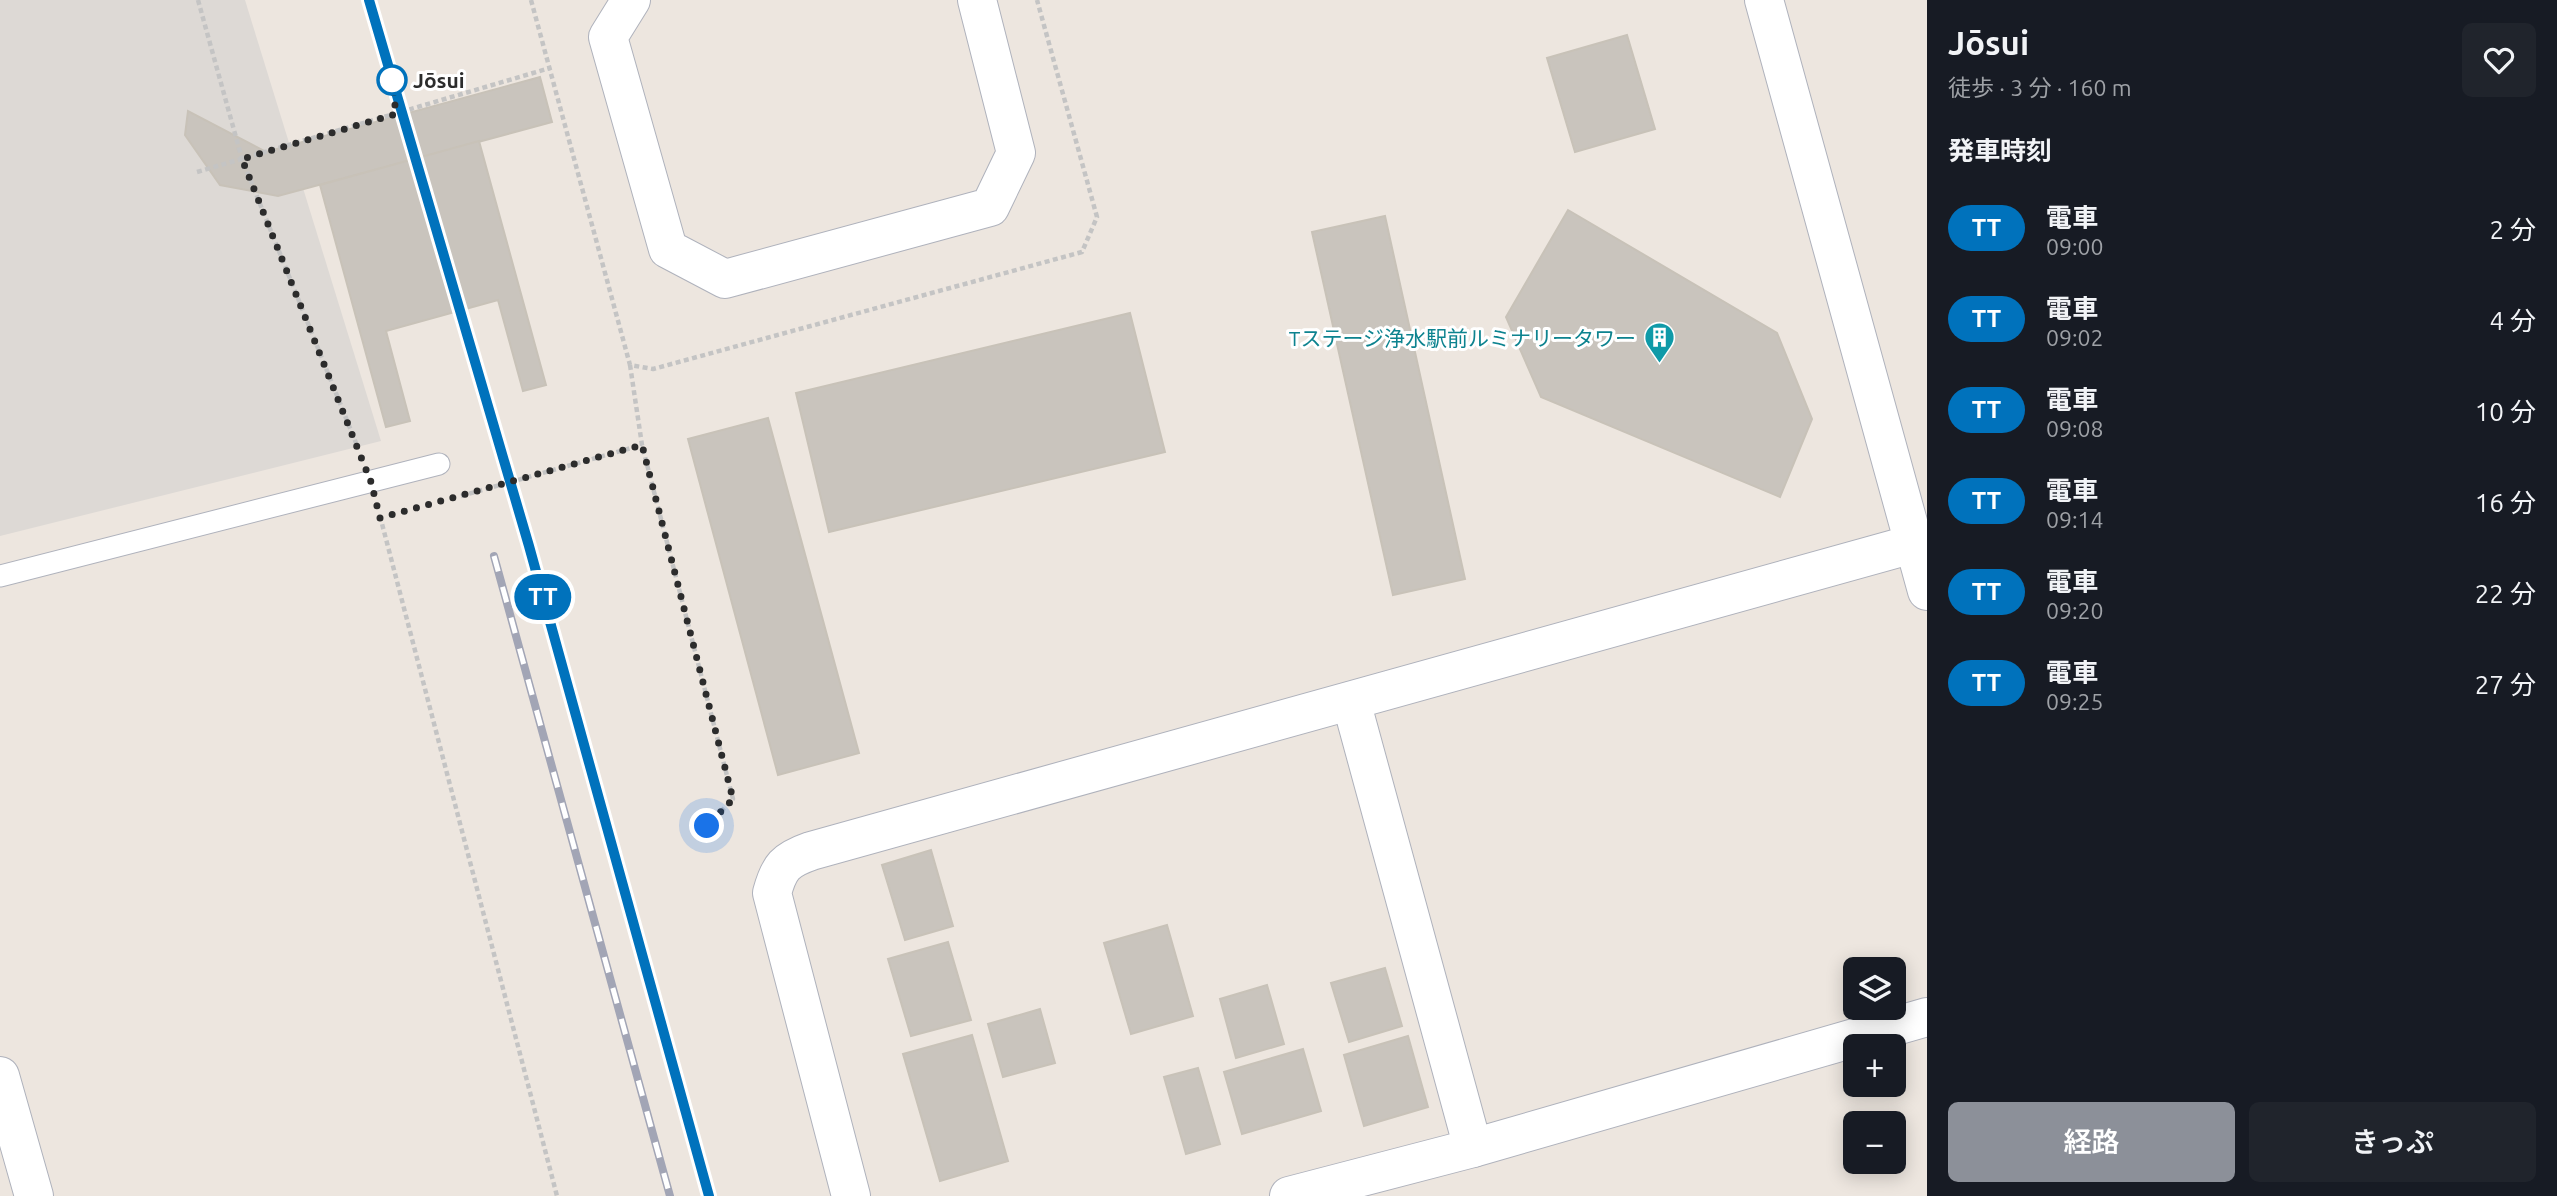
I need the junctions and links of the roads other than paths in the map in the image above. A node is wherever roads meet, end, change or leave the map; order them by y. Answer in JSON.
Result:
{"nodes":[{"id":1,"x":631,"y":0,"type":"edge"},
{"id":2,"x":977,"y":0,"type":"edge"},
{"id":3,"x":1764,"y":0,"type":"edge"},
{"id":4,"x":439,"y":464,"type":"dead end"},
{"id":5,"x":1921,"y":542,"type":"edge"},
{"id":6,"x":0,"y":576,"type":"edge"},
{"id":7,"x":1927,"y":591,"type":"edge"},
{"id":8,"x":1351,"y":701,"type":"junction"},
{"id":9,"x":1927,"y":1017,"type":"edge"},
{"id":10,"x":0,"y":1076,"type":"edge"},
{"id":11,"x":1473,"y":1148,"type":"junction"},
{"id":12,"x":34,"y":1196,"type":"edge"},
{"id":13,"x":851,"y":1196,"type":"edge"},
{"id":14,"x":1289,"y":1196,"type":"edge"}],
"edges":[{"from":1,"to":2,"type":"street"},
{"from":3,"to":5,"type":"street"},
{"from":4,"to":6,"type":"lane"},
{"from":5,"to":7,"type":"street"},
{"from":5,"to":8,"type":"street"},
{"from":8,"to":11,"type":"street"},
{"from":8,"to":13,"type":"street"},
{"from":9,"to":11,"type":"street"},
{"from":10,"to":12,"type":"street"},
{"from":11,"to":14,"type":"street"}]}
